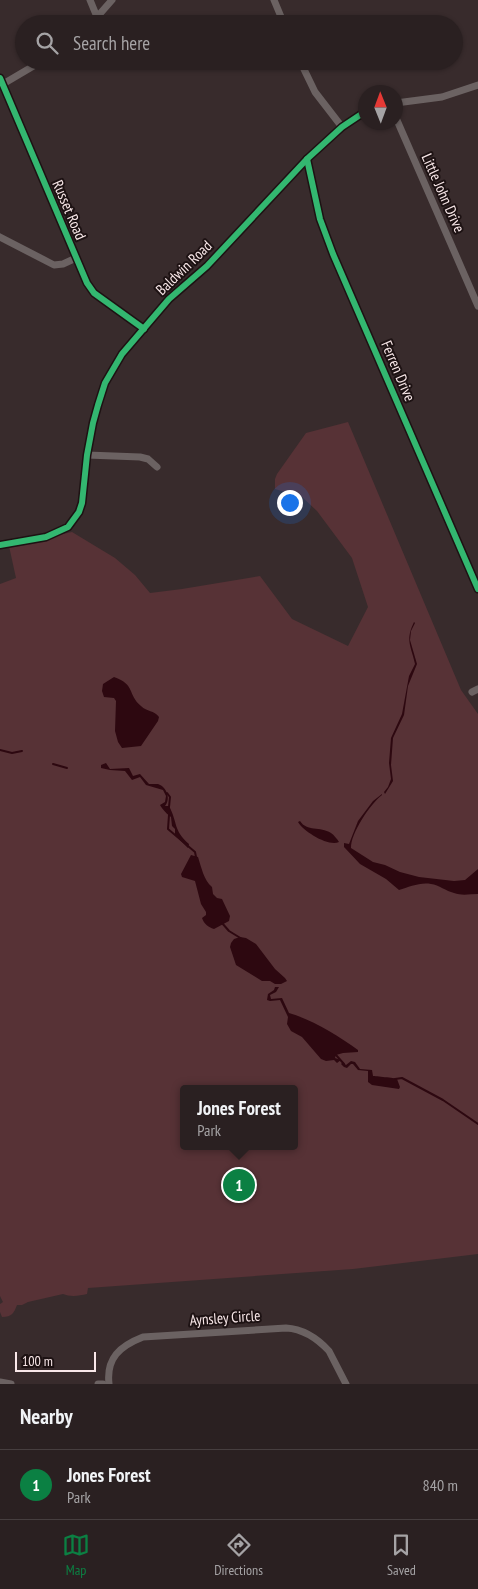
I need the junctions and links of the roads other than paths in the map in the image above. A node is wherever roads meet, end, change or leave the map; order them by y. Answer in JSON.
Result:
{"nodes":[{"id":1,"x":90,"y":0,"type":"edge"},
{"id":2,"x":112,"y":0,"type":"edge"},
{"id":3,"x":274,"y":0,"type":"edge"},
{"id":4,"x":96,"y":15,"type":"edge"},
{"id":5,"x":99,"y":15,"type":"edge"},
{"id":6,"x":280,"y":15,"type":"edge"},
{"id":7,"x":24,"y":70,"type":"edge"},
{"id":8,"x":304,"y":70,"type":"edge"},
{"id":9,"x":1,"y":81,"type":"edge"},
{"id":10,"x":478,"y":85,"type":"edge"},
{"id":11,"x":403,"y":103,"type":"edge"},
{"id":12,"x":358,"y":116,"type":"edge"},
{"id":13,"x":342,"y":126,"type":"junction"},
{"id":14,"x":401,"y":130,"type":"edge"},
{"id":15,"x":307,"y":159,"type":"junction"},
{"id":16,"x":0,"y":237,"type":"edge"},
{"id":17,"x":76,"y":258,"type":"junction"},
{"id":18,"x":478,"y":306,"type":"edge"},
{"id":19,"x":144,"y":329,"type":"junction"},
{"id":20,"x":87,"y":456,"type":"junction"},
{"id":21,"x":157,"y":467,"type":"dead end"},
{"id":22,"x":0,"y":545,"type":"edge"},
{"id":23,"x":478,"y":589,"type":"edge"},
{"id":24,"x":0,"y":1382,"type":"edge"},
{"id":25,"x":11,"y":1384,"type":"edge"},
{"id":26,"x":98,"y":1384,"type":"edge"},
{"id":27,"x":103,"y":1384,"type":"edge"},
{"id":28,"x":109,"y":1384,"type":"edge"},
{"id":29,"x":346,"y":1384,"type":"edge"}],
"edges":[{"from":1,"to":4,"type":"street"},
{"from":2,"to":5,"type":"street"},
{"from":3,"to":6,"type":"street"},
{"from":7,"to":9,"type":"street"},
{"from":8,"to":13,"type":"street"},
{"from":9,"to":17,"type":"street","name":"Russet Road"},
{"from":10,"to":11,"type":"street"},
{"from":12,"to":13,"type":"street","name":"Baldwin Road"},
{"from":13,"to":15,"type":"street","name":"Baldwin Road"},
{"from":14,"to":18,"type":"street","name":"Little John Drive"},
{"from":15,"to":19,"type":"street","name":"Baldwin Road"},
{"from":15,"to":23,"type":"street","name":"Ferren Drive"},
{"from":16,"to":17,"type":"street"},
{"from":17,"to":19,"type":"street","name":"Russet Road"},
{"from":19,"to":20,"type":"street","name":"Baldwin Road"},
{"from":20,"to":21,"type":"street"},
{"from":20,"to":22,"type":"street","name":"Baldwin Road"},
{"from":24,"to":25,"type":"street"},
{"from":26,"to":27,"type":"street"},
{"from":28,"to":29,"type":"street","name":"Aynsley Circle"}]}
